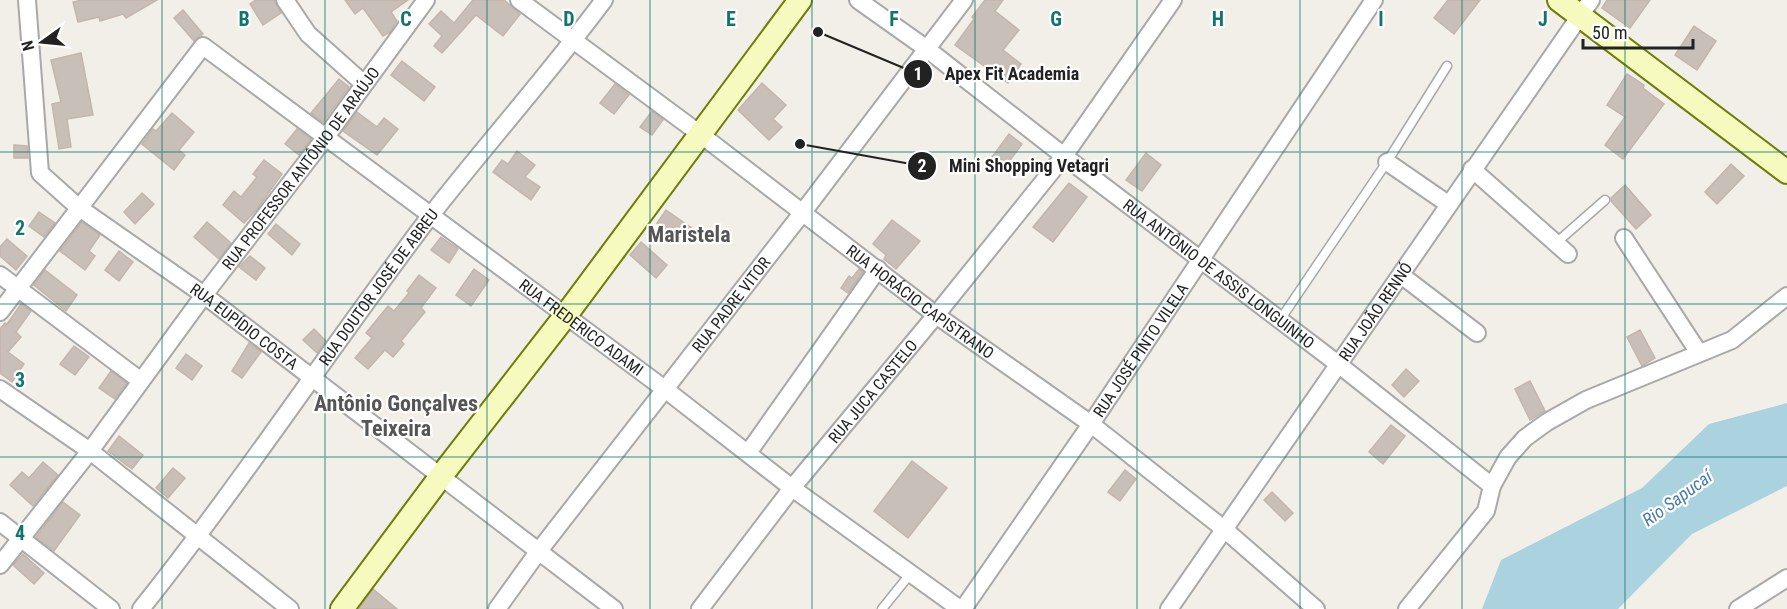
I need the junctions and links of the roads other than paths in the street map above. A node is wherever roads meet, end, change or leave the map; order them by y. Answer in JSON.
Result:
{"nodes":[{"id":1,"x":27,"y":0,"type":"edge"},
{"id":2,"x":285,"y":0,"type":"edge"},
{"id":3,"x":426,"y":0,"type":"edge"},
{"id":4,"x":519,"y":0,"type":"edge"},
{"id":5,"x":604,"y":0,"type":"edge"},
{"id":6,"x":800,"y":0,"type":"edge"},
{"id":7,"x":858,"y":0,"type":"edge"},
{"id":8,"x":964,"y":0,"type":"edge"},
{"id":9,"x":1173,"y":0,"type":"edge"},
{"id":10,"x":1374,"y":0,"type":"edge"},
{"id":11,"x":1559,"y":0,"type":"edge"},
{"id":12,"x":1586,"y":8,"type":"edge"},
{"id":13,"x":573,"y":41,"type":"junction"},
{"id":14,"x":927,"y":49,"type":"junction"},
{"id":15,"x":1447,"y":66,"type":"dead end"},
{"id":16,"x":364,"y":84,"type":"junction"},
{"id":17,"x":700,"y":134,"type":"junction"},
{"id":18,"x":325,"y":138,"type":"junction"},
{"id":19,"x":1064,"y":156,"type":"junction"},
{"id":20,"x":1387,"y":162,"type":"junction"},
{"id":21,"x":1472,"y":169,"type":"junction"},
{"id":22,"x":1787,"y":172,"type":"edge"},
{"id":23,"x":1605,"y":200,"type":"dead end"},
{"id":24,"x":1448,"y":204,"type":"junction"},
{"id":25,"x":78,"y":207,"type":"junction"},
{"id":26,"x":803,"y":212,"type":"junction"},
{"id":27,"x":431,"y":215,"type":"junction"},
{"id":28,"x":1624,"y":238,"type":"dead end"},
{"id":29,"x":1562,"y":249,"type":"joint"},
{"id":30,"x":1201,"y":259,"type":"junction"},
{"id":31,"x":878,"y":269,"type":"junction"},
{"id":32,"x":0,"y":275,"type":"edge"},
{"id":33,"x":1401,"y":275,"type":"junction"},
{"id":34,"x":17,"y":289,"type":"junction"},
{"id":35,"x":204,"y":295,"type":"junction"},
{"id":36,"x":1787,"y":296,"type":"edge"},
{"id":37,"x":0,"y":312,"type":"edge"},
{"id":38,"x":566,"y":315,"type":"junction"},
{"id":39,"x":936,"y":315,"type":"junction"},
{"id":40,"x":1280,"y":320,"type":"junction"},
{"id":41,"x":1478,"y":333,"type":"dead end"},
{"id":42,"x":1699,"y":353,"type":"junction"},
{"id":43,"x":1338,"y":364,"type":"junction"},
{"id":44,"x":312,"y":379,"type":"junction"},
{"id":45,"x":141,"y":381,"type":"junction"},
{"id":46,"x":0,"y":389,"type":"edge"},
{"id":47,"x":666,"y":390,"type":"junction"},
{"id":48,"x":1092,"y":424,"type":"junction"},
{"id":49,"x":90,"y":451,"type":"junction"},
{"id":50,"x":748,"y":453,"type":"junction"},
{"id":51,"x":441,"y":476,"type":"junction"},
{"id":52,"x":1492,"y":486,"type":"junction"},
{"id":53,"x":792,"y":488,"type":"junction"},
{"id":54,"x":0,"y":522,"type":"edge"},
{"id":55,"x":1224,"y":529,"type":"junction"},
{"id":56,"x":199,"y":536,"type":"junction"},
{"id":57,"x":21,"y":538,"type":"junction"},
{"id":58,"x":538,"y":552,"type":"junction"},
{"id":59,"x":0,"y":565,"type":"edge"},
{"id":60,"x":911,"y":573,"type":"junction"},
{"id":61,"x":1787,"y":578,"type":"edge"},
{"id":62,"x":111,"y":609,"type":"edge"},
{"id":63,"x":141,"y":609,"type":"edge"},
{"id":64,"x":290,"y":609,"type":"edge"},
{"id":65,"x":342,"y":609,"type":"edge"},
{"id":66,"x":497,"y":609,"type":"edge"},
{"id":67,"x":614,"y":609,"type":"edge"},
{"id":68,"x":700,"y":609,"type":"edge"},
{"id":69,"x":882,"y":609,"type":"edge"},
{"id":70,"x":961,"y":609,"type":"edge"},
{"id":71,"x":1169,"y":609,"type":"edge"},
{"id":72,"x":1316,"y":609,"type":"edge"},
{"id":73,"x":1407,"y":609,"type":"edge"},
{"id":74,"x":1738,"y":609,"type":"edge"}],
"edges":[{"from":1,"to":25,"type":"street","name":"RUA EUPÍDIO COSTA"},
{"from":2,"to":16,"type":"street"},
{"from":3,"to":16,"type":"street","name":"RUA PROFESSOR ANTÔNIO DE ARAÚJO"},
{"from":4,"to":13,"type":"street","name":"RUA HORÁCIO CAPISTRANO"},
{"from":5,"to":13,"type":"street","name":"RUA DOUTOR JOSÉ DE ABREU"},
{"from":6,"to":17,"type":"main road"},
{"from":7,"to":14,"type":"street","name":"RUA ANTÔNIO DE ASSIS LONGUINHO"},
{"from":8,"to":14,"type":"street","name":"RUA PADRE VITOR"},
{"from":9,"to":19,"type":"street","name":"RUA JUCA CASTELO"},
{"from":10,"to":30,"type":"street","name":"RUA JOSÉ PINTO VILELA"},
{"from":11,"to":12,"type":"main road"},
{"from":12,"to":21,"type":"street","name":"RUA JOÃO RENNÓ"},
{"from":12,"to":22,"type":"main road"},
{"from":13,"to":17,"type":"street","name":"RUA HORÁCIO CAPISTRANO"},
{"from":13,"to":27,"type":"street","name":"RUA DOUTOR JOSÉ DE ABREU"},
{"from":14,"to":19,"type":"street","name":"RUA ANTÔNIO DE ASSIS LONGUINHO"},
{"from":14,"to":26,"type":"street","name":"RUA PADRE VITOR"},
{"from":15,"to":20,"type":"lane"},
{"from":16,"to":18,"type":"street","name":"RUA PROFESSOR ANTÔNIO DE ARAÚJO"},
{"from":17,"to":26,"type":"street","name":"RUA HORÁCIO CAPISTRANO"},
{"from":17,"to":38,"type":"main road"},
{"from":18,"to":25,"type":"street","name":"RUA FREDERICO ADAMI"},
{"from":18,"to":27,"type":"street","name":"RUA FREDERICO ADAMI"},
{"from":18,"to":35,"type":"street","name":"RUA PROFESSOR ANTÔNIO DE ARAÚJO"},
{"from":19,"to":30,"type":"street","name":"RUA ANTÔNIO DE ASSIS LONGUINHO"},
{"from":19,"to":39,"type":"street","name":"RUA JUCA CASTELO"},
{"from":20,"to":24,"type":"street"},
{"from":20,"to":40,"type":"lane"},
{"from":21,"to":24,"type":"street","name":"RUA JOÃO RENNÓ"},
{"from":21,"to":29,"type":"street"},
{"from":23,"to":29,"type":"lane"},
{"from":24,"to":33,"type":"street","name":"RUA JOÃO RENNÓ"},
{"from":25,"to":34,"type":"street"},
{"from":25,"to":35,"type":"street","name":"RUA EUPÍDIO COSTA"},
{"from":26,"to":31,"type":"street","name":"RUA HORÁCIO CAPISTRANO"},
{"from":26,"to":47,"type":"street","name":"RUA PADRE VITOR"},
{"from":27,"to":38,"type":"street","name":"RUA FREDERICO ADAMI"},
{"from":27,"to":44,"type":"street","name":"RUA DOUTOR JOSÉ DE ABREU"},
{"from":28,"to":42,"type":"street"},
{"from":30,"to":40,"type":"street","name":"RUA ANTÔNIO DE ASSIS LONGUINHO"},
{"from":30,"to":48,"type":"street","name":"RUA JOSÉ PINTO VILELA"},
{"from":31,"to":39,"type":"street","name":"RUA HORÁCIO CAPISTRANO"},
{"from":31,"to":50,"type":"street"},
{"from":32,"to":34,"type":"street"},
{"from":33,"to":41,"type":"street"},
{"from":33,"to":43,"type":"street","name":"RUA JOÃO RENNÓ"},
{"from":34,"to":37,"type":"street"},
{"from":34,"to":45,"type":"street"},
{"from":35,"to":44,"type":"street","name":"RUA EUPÍDIO COSTA"},
{"from":35,"to":45,"type":"street","name":"RUA PROFESSOR ANTÔNIO DE ARAÚJO"},
{"from":36,"to":42,"type":"street"},
{"from":38,"to":47,"type":"street","name":"RUA FREDERICO ADAMI"},
{"from":38,"to":51,"type":"main road"},
{"from":39,"to":48,"type":"street","name":"RUA HORÁCIO CAPISTRANO"},
{"from":39,"to":53,"type":"street","name":"RUA JUCA CASTELO"},
{"from":40,"to":43,"type":"street","name":"RUA ANTÔNIO DE ASSIS LONGUINHO"},
{"from":42,"to":52,"type":"street"},
{"from":43,"to":52,"type":"street","name":"RUA ANTÔNIO DE ASSIS LONGUINHO"},
{"from":43,"to":55,"type":"street","name":"RUA JOÃO RENNÓ"},
{"from":44,"to":51,"type":"street","name":"RUA EUPÍDIO COSTA"},
{"from":44,"to":56,"type":"street","name":"RUA DOUTOR JOSÉ DE ABREU"},
{"from":45,"to":49,"type":"street","name":"RUA PROFESSOR ANTÔNIO DE ARAÚJO"},
{"from":46,"to":49,"type":"street"},
{"from":47,"to":50,"type":"street","name":"RUA FREDERICO ADAMI"},
{"from":47,"to":58,"type":"street","name":"RUA PADRE VITOR"},
{"from":48,"to":55,"type":"street","name":"RUA HORÁCIO CAPISTRANO"},
{"from":48,"to":70,"type":"street","name":"RUA JOSÉ PINTO VILELA"},
{"from":49,"to":56,"type":"street"},
{"from":49,"to":57,"type":"street","name":"RUA PROFESSOR ANTÔNIO DE ARAÚJO"},
{"from":50,"to":53,"type":"street","name":"RUA FREDERICO ADAMI"},
{"from":51,"to":58,"type":"street","name":"RUA EUPÍDIO COSTA"},
{"from":51,"to":65,"type":"main road"},
{"from":52,"to":73,"type":"street"},
{"from":53,"to":60,"type":"street","name":"RUA FREDERICO ADAMI"},
{"from":53,"to":68,"type":"street","name":"RUA JUCA CASTELO"},
{"from":54,"to":57,"type":"street"},
{"from":55,"to":71,"type":"street","name":"RUA JOÃO RENNÓ"},
{"from":55,"to":72,"type":"street","name":"RUA HORÁCIO CAPISTRANO"},
{"from":56,"to":63,"type":"street","name":"RUA DOUTOR JOSÉ DE ABREU"},
{"from":56,"to":64,"type":"street"},
{"from":57,"to":59,"type":"street","name":"RUA PROFESSOR ANTÔNIO DE ARAÚJO"},
{"from":57,"to":62,"type":"street"},
{"from":58,"to":66,"type":"street","name":"RUA PADRE VITOR"},
{"from":58,"to":67,"type":"street","name":"RUA EUPÍDIO COSTA"},
{"from":60,"to":69,"type":"lane"},
{"from":60,"to":70,"type":"street","name":"RUA FREDERICO ADAMI"},
{"from":61,"to":74,"type":"street"}]}
